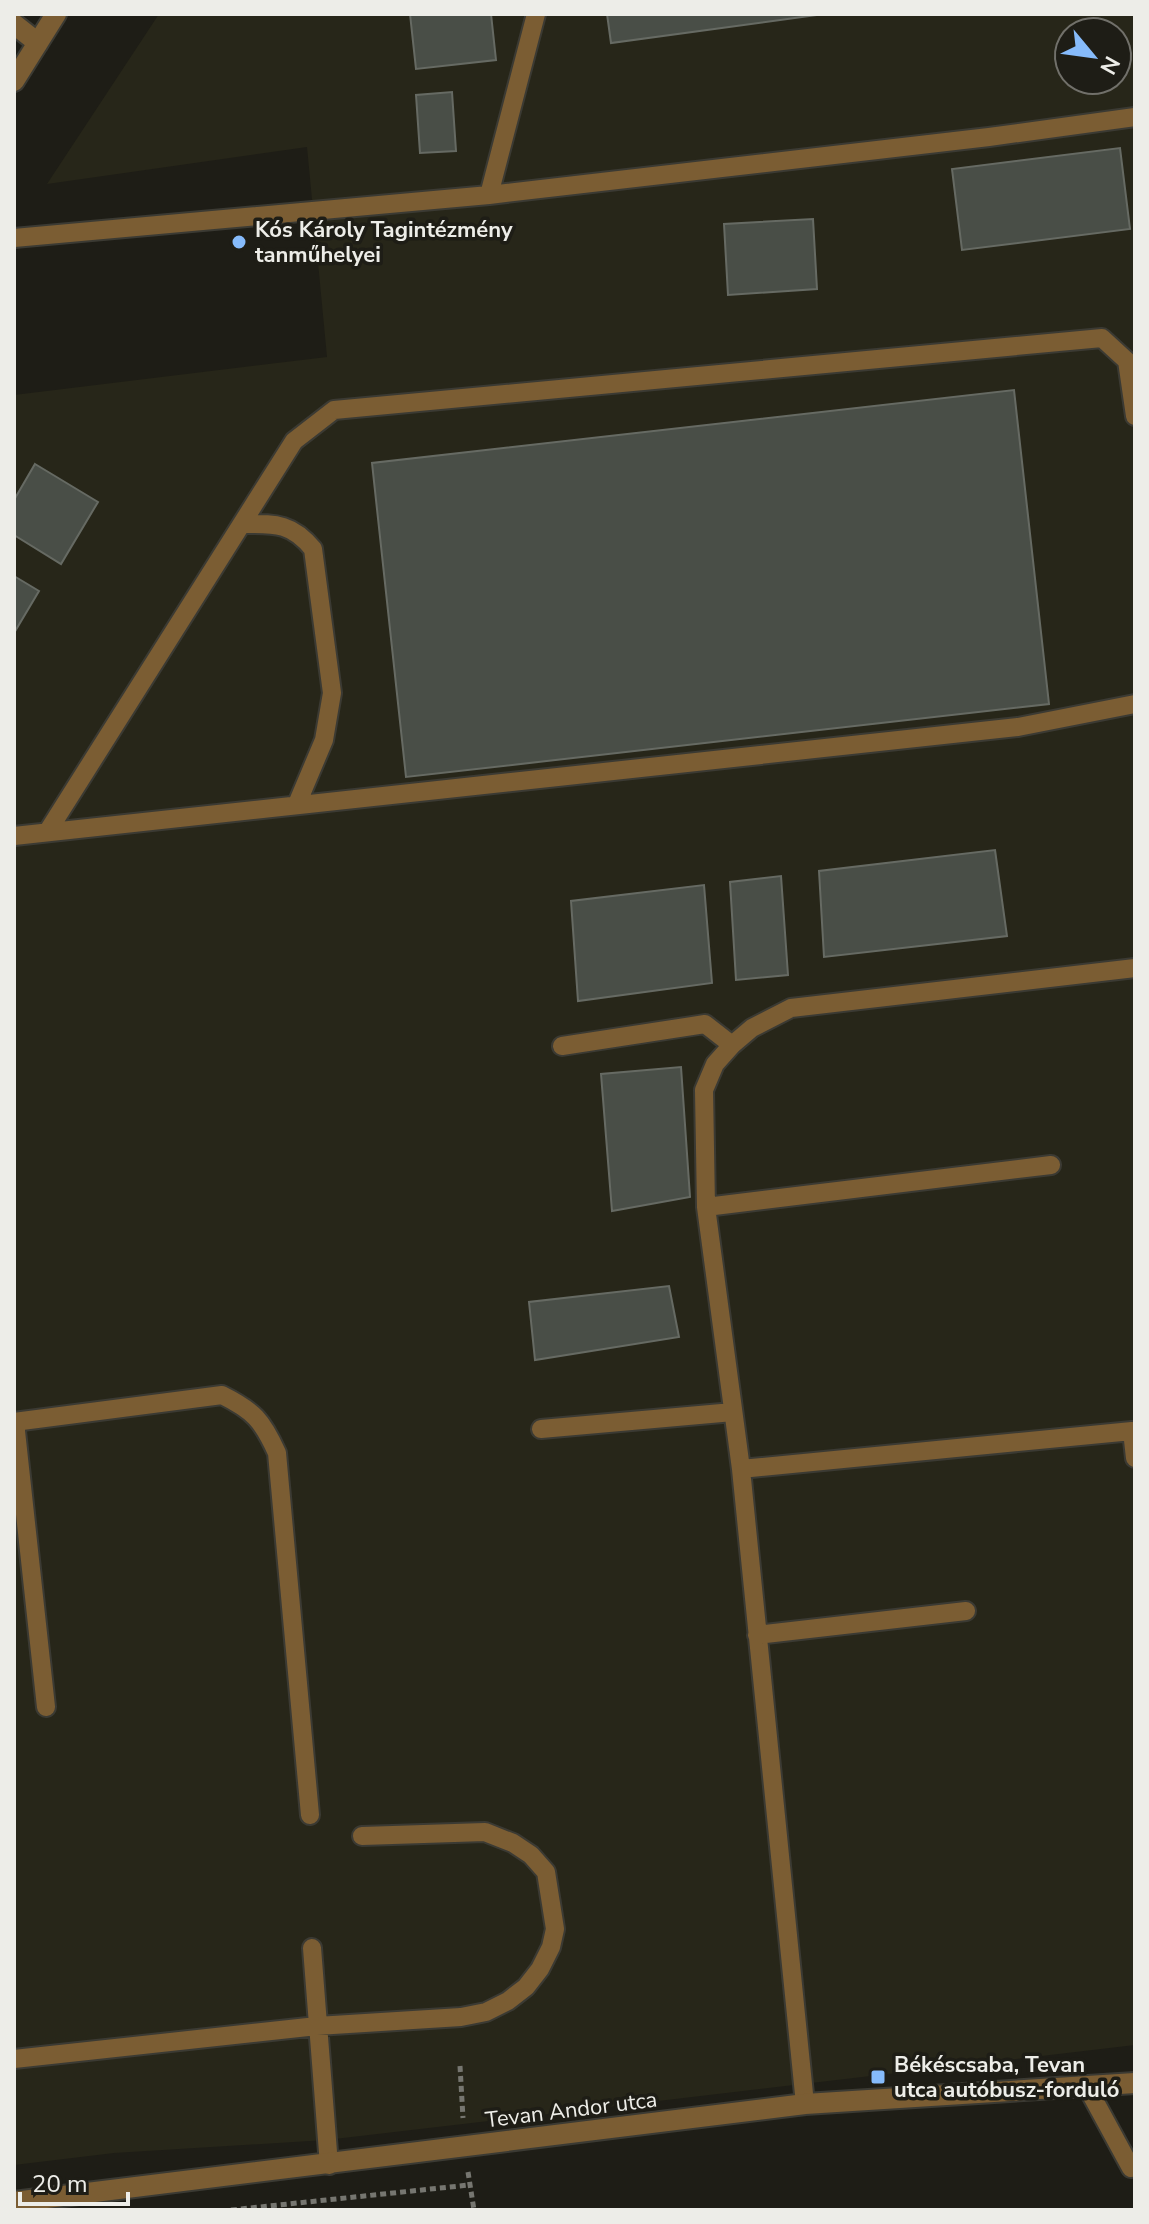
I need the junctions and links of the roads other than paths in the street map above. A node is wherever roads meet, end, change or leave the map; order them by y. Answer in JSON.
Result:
{"nodes":[{"id":1,"x":56,"y":14,"type":"edge"},
{"id":2,"x":536,"y":14,"type":"edge"},
{"id":3,"x":14,"y":24,"type":"edge"},
{"id":4,"x":38,"y":43,"type":"junction"},
{"id":5,"x":14,"y":81,"type":"edge"},
{"id":6,"x":1135,"y":117,"type":"edge"},
{"id":7,"x":489,"y":195,"type":"junction"},
{"id":8,"x":14,"y":238,"type":"edge"},
{"id":9,"x":1135,"y":416,"type":"edge"},
{"id":10,"x":242,"y":524,"type":"junction"},
{"id":11,"x":1135,"y":704,"type":"edge"},
{"id":12,"x":297,"y":804,"type":"junction"},
{"id":13,"x":48,"y":831,"type":"junction"},
{"id":14,"x":14,"y":836,"type":"edge"},
{"id":15,"x":1135,"y":968,"type":"edge"},
{"id":16,"x":732,"y":1045,"type":"junction"},
{"id":17,"x":562,"y":1046,"type":"dead end"},
{"id":18,"x":1051,"y":1165,"type":"dead end"},
{"id":19,"x":706,"y":1207,"type":"junction"},
{"id":20,"x":733,"y":1412,"type":"junction"},
{"id":21,"x":15,"y":1422,"type":"edge"},
{"id":22,"x":541,"y":1429,"type":"dead end"},
{"id":23,"x":1135,"y":1458,"type":"edge"},
{"id":24,"x":741,"y":1469,"type":"junction"},
{"id":25,"x":966,"y":1611,"type":"dead end"},
{"id":26,"x":757,"y":1635,"type":"junction"},
{"id":27,"x":46,"y":1707,"type":"dead end"},
{"id":28,"x":310,"y":1815,"type":"dead end"},
{"id":29,"x":362,"y":1836,"type":"dead end"},
{"id":30,"x":312,"y":1948,"type":"dead end"},
{"id":31,"x":317,"y":2026,"type":"junction"},
{"id":32,"x":14,"y":2059,"type":"edge"},
{"id":33,"x":1135,"y":2083,"type":"edge"},
{"id":34,"x":1087,"y":2087,"type":"junction"},
{"id":35,"x":805,"y":2104,"type":"junction"},
{"id":36,"x":329,"y":2165,"type":"junction"},
{"id":37,"x":1131,"y":2168,"type":"dead end"},
{"id":38,"x":14,"y":2202,"type":"edge"}],
"edges":[{"from":1,"to":4,"type":"street"},
{"from":2,"to":7,"type":"lane"},
{"from":3,"to":4,"type":"street"},
{"from":4,"to":5,"type":"street"},
{"from":6,"to":7,"type":"lane"},
{"from":7,"to":8,"type":"lane"},
{"from":9,"to":10,"type":"lane"},
{"from":10,"to":12,"type":"lane"},
{"from":10,"to":13,"type":"lane"},
{"from":11,"to":12,"type":"lane"},
{"from":12,"to":13,"type":"lane"},
{"from":13,"to":14,"type":"lane"},
{"from":15,"to":16,"type":"lane"},
{"from":16,"to":17,"type":"lane"},
{"from":16,"to":19,"type":"lane"},
{"from":18,"to":19,"type":"lane"},
{"from":19,"to":20,"type":"lane"},
{"from":20,"to":22,"type":"lane"},
{"from":20,"to":24,"type":"lane"},
{"from":21,"to":27,"type":"lane"},
{"from":21,"to":28,"type":"lane"},
{"from":23,"to":24,"type":"lane"},
{"from":24,"to":26,"type":"lane"},
{"from":25,"to":26,"type":"lane"},
{"from":26,"to":35,"type":"lane"},
{"from":29,"to":31,"type":"lane"},
{"from":30,"to":31,"type":"lane"},
{"from":31,"to":32,"type":"lane"},
{"from":31,"to":36,"type":"lane"},
{"from":33,"to":34,"type":"street","name":"Tevan Andor utca"},
{"from":34,"to":35,"type":"street","name":"Tevan Andor utca"},
{"from":34,"to":37,"type":"lane"},
{"from":35,"to":36,"type":"street","name":"Tevan Andor utca"},
{"from":36,"to":38,"type":"street","name":"Tevan Andor utca"}]}
